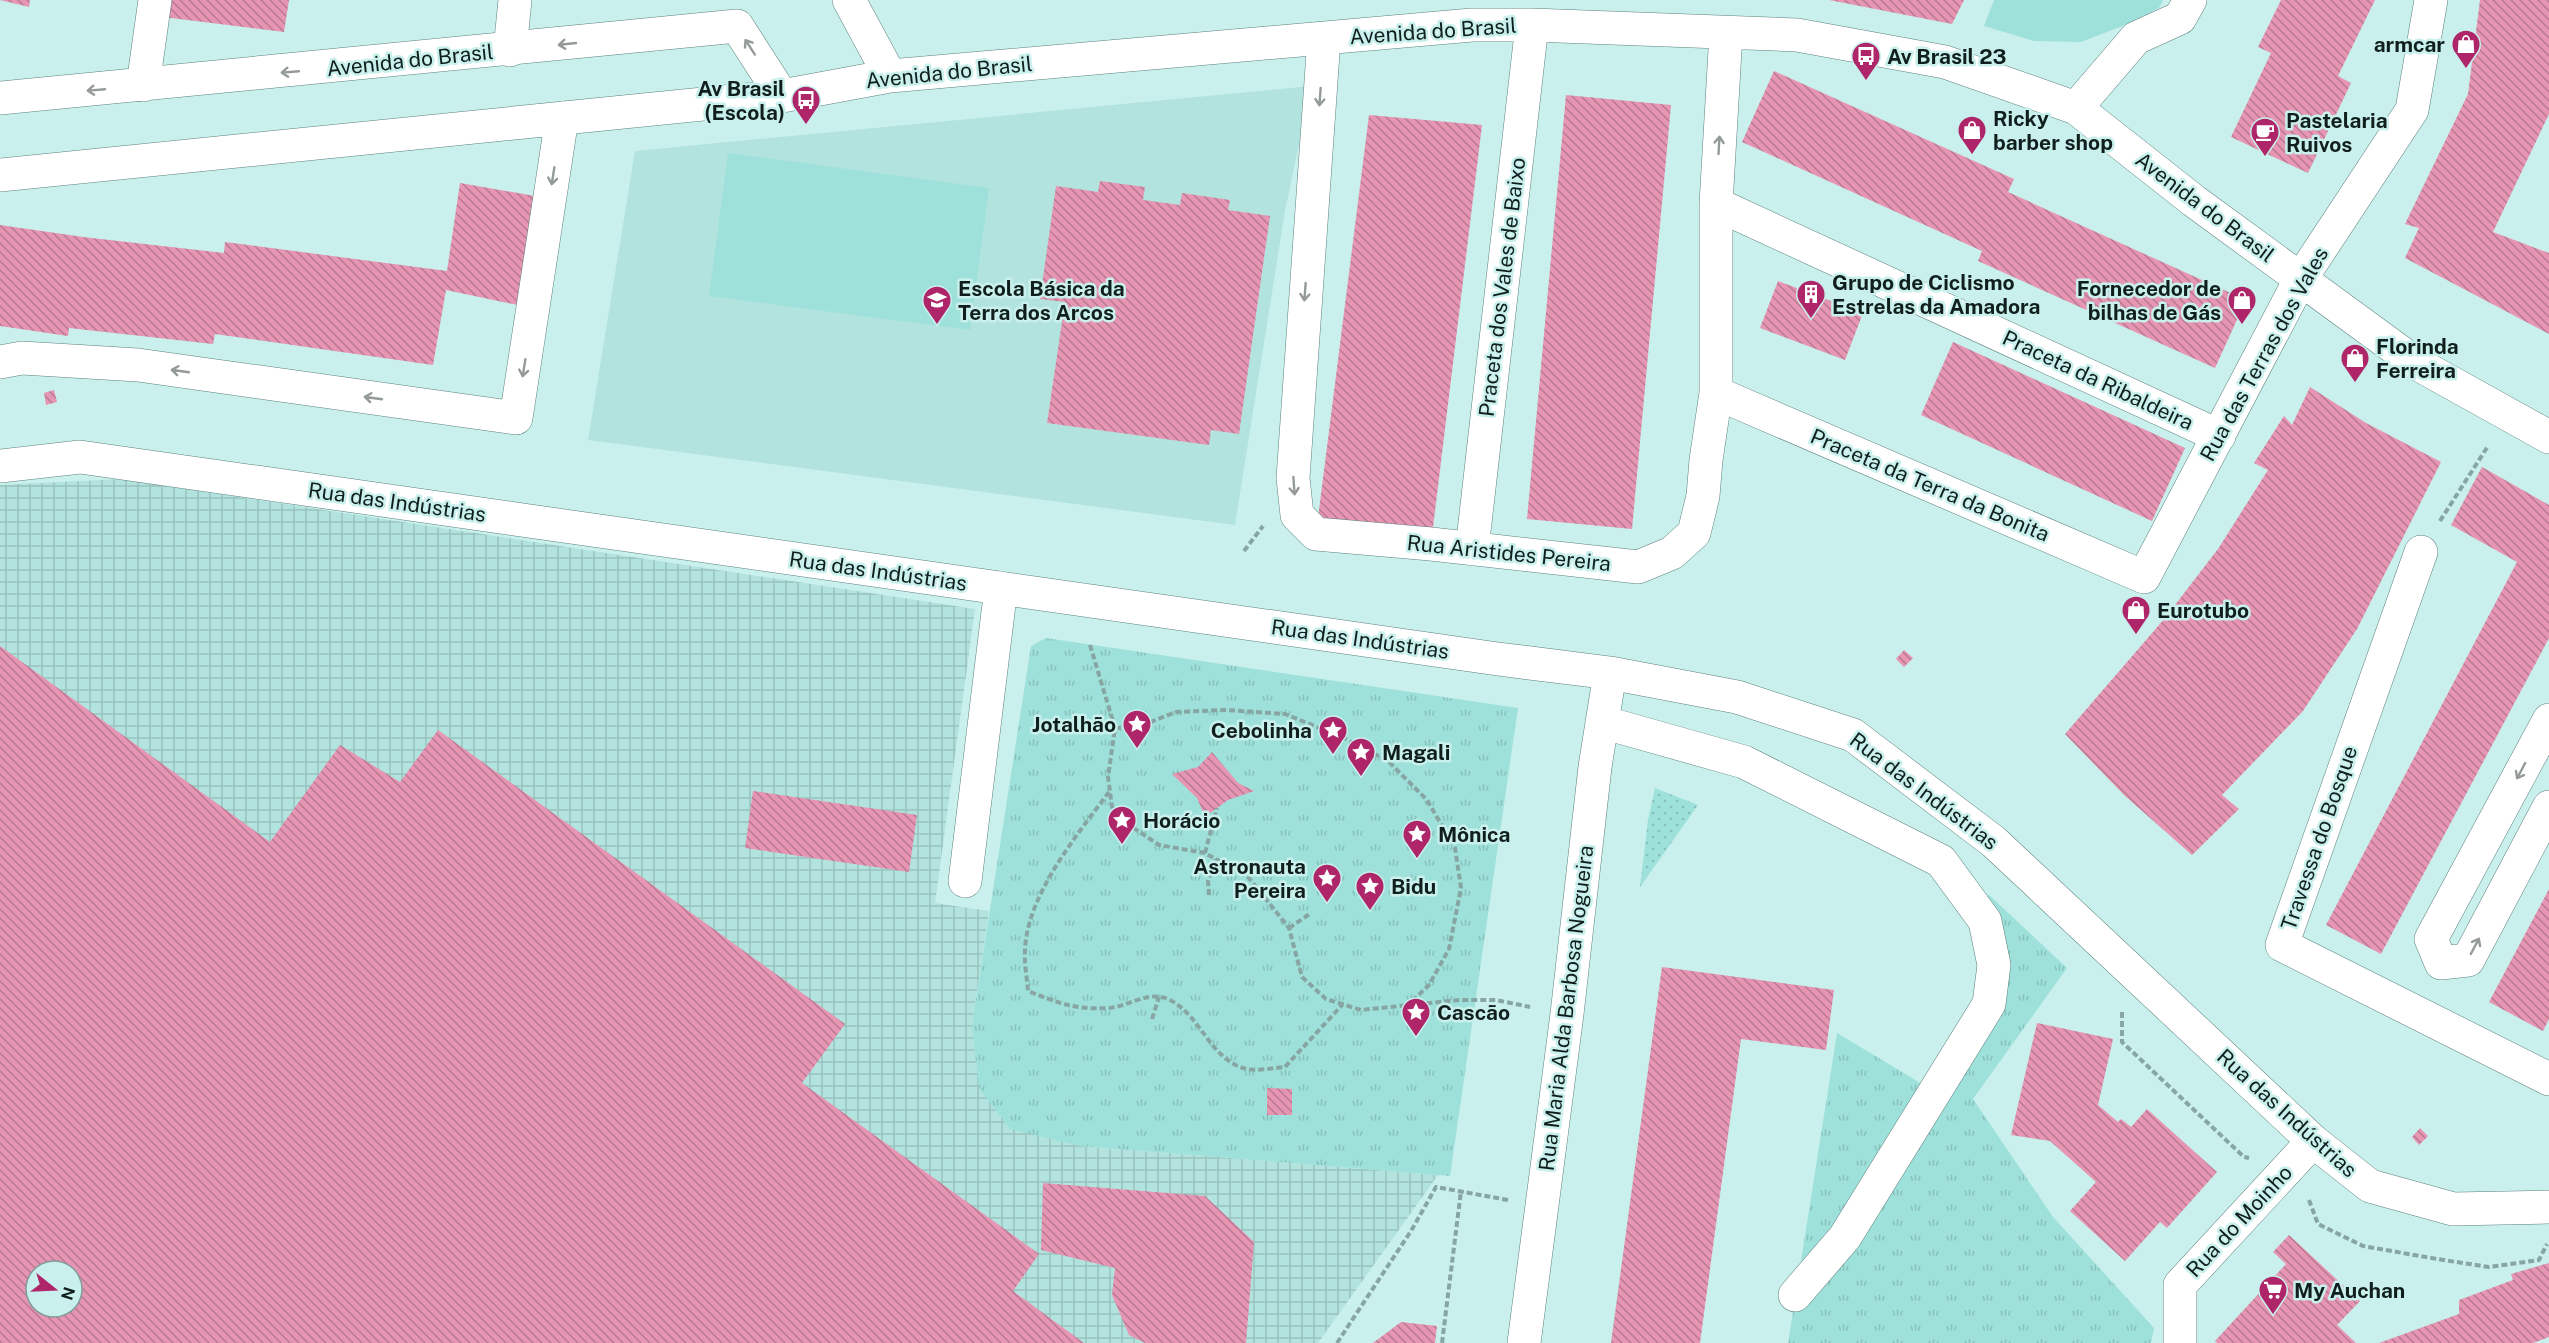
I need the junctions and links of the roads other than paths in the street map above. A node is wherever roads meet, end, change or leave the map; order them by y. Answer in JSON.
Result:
{"nodes":[{"id":1,"x":155,"y":0,"type":"edge"},
{"id":2,"x":515,"y":0,"type":"edge"},
{"id":3,"x":849,"y":0,"type":"edge"},
{"id":4,"x":1449,"y":0,"type":"edge"},
{"id":5,"x":2190,"y":0,"type":"edge"},
{"id":6,"x":2431,"y":0,"type":"edge"},
{"id":7,"x":1472,"y":24,"type":"junction"},
{"id":8,"x":1532,"y":25,"type":"junction"},
{"id":9,"x":1726,"y":33,"type":"junction"},
{"id":10,"x":1324,"y":39,"type":"junction"},
{"id":11,"x":510,"y":50,"type":"junction"},
{"id":12,"x":890,"y":76,"type":"junction"},
{"id":13,"x":143,"y":85,"type":"junction"},
{"id":14,"x":782,"y":96,"type":"junction"},
{"id":15,"x":0,"y":98,"type":"edge"},
{"id":16,"x":2076,"y":108,"type":"junction"},
{"id":17,"x":562,"y":118,"type":"junction"},
{"id":18,"x":0,"y":175,"type":"edge"},
{"id":19,"x":1716,"y":204,"type":"junction"},
{"id":20,"x":2300,"y":280,"type":"junction"},
{"id":21,"x":0,"y":362,"type":"edge"},
{"id":22,"x":1716,"y":393,"type":"junction"},
{"id":23,"x":2219,"y":436,"type":"junction"},
{"id":24,"x":2549,"y":437,"type":"edge"},
{"id":25,"x":0,"y":466,"type":"edge"},
{"id":26,"x":1472,"y":549,"type":"junction"},
{"id":27,"x":2421,"y":552,"type":"road end"},
{"id":28,"x":2144,"y":577,"type":"joint"},
{"id":29,"x":1001,"y":588,"type":"junction"},
{"id":30,"x":1610,"y":673,"type":"junction"},
{"id":31,"x":2549,"y":720,"type":"edge"},
{"id":32,"x":1602,"y":722,"type":"junction"},
{"id":33,"x":2549,"y":807,"type":"edge"},
{"id":34,"x":965,"y":881,"type":"dead end"},
{"id":35,"x":2549,"y":1079,"type":"edge"},
{"id":36,"x":2313,"y":1141,"type":"junction"},
{"id":37,"x":2549,"y":1207,"type":"edge"},
{"id":38,"x":1795,"y":1295,"type":"dead end"},
{"id":39,"x":1524,"y":1343,"type":"edge"},
{"id":40,"x":2180,"y":1343,"type":"edge"}],
"edges":[{"from":1,"to":13,"type":"street"},
{"from":2,"to":11,"type":"street"},
{"from":3,"to":12,"type":"street"},
{"from":4,"to":7,"type":"street"},
{"from":5,"to":16,"type":"street"},
{"from":6,"to":20,"type":"street","name":"Rua das Terras dos Vales"},
{"from":7,"to":8,"type":"street","name":"Avenida do Brasil"},
{"from":7,"to":10,"type":"street","name":"Avenida do Brasil"},
{"from":8,"to":9,"type":"street","name":"Avenida do Brasil"},
{"from":8,"to":26,"type":"street","name":"Praceta dos Vales de Baixo"},
{"from":9,"to":16,"type":"street","name":"Avenida do Brasil"},
{"from":19,"to":9,"type":"street","name":"Rua Aristides Pereira","one_way":true},
{"from":10,"to":12,"type":"street","name":"Avenida do Brasil"},
{"from":10,"to":26,"type":"street","name":"Rua Aristides Pereira","one_way":true},
{"from":11,"to":13,"type":"street","name":"Avenida do Brasil","one_way":true},
{"from":14,"to":11,"type":"street","name":"Avenida do Brasil","one_way":true},
{"from":12,"to":14,"type":"street","name":"Avenida do Brasil"},
{"from":13,"to":15,"type":"street","name":"Avenida do Brasil","one_way":true},
{"from":14,"to":17,"type":"street","name":"Avenida do Brasil"},
{"from":16,"to":20,"type":"street","name":"Avenida do Brasil"},
{"from":17,"to":18,"type":"street","name":"Avenida do Brasil"},
{"from":17,"to":21,"type":"street","one_way":true},
{"from":19,"to":22,"type":"street","name":"Rua Aristides Pereira"},
{"from":19,"to":23,"type":"street","name":"Praceta da Ribaldeira"},
{"from":20,"to":23,"type":"street","name":"Rua das Terras dos Vales"},
{"from":20,"to":24,"type":"street","name":"Avenida do Brasil"},
{"from":22,"to":26,"type":"street","name":"Rua Aristides Pereira"},
{"from":22,"to":28,"type":"street","name":"Praceta da Terra da Bonita"},
{"from":23,"to":28,"type":"street","name":"Rua das Terras dos Vales"},
{"from":25,"to":29,"type":"street","name":"Rua das Indústrias"},
{"from":27,"to":35,"type":"street","name":"Travessa do Bosque"},
{"from":29,"to":30,"type":"street","name":"Rua das Indústrias"},
{"from":29,"to":34,"type":"street"},
{"from":30,"to":32,"type":"street","name":"Rua Maria Alda Barbosa Nogueira"},
{"from":30,"to":36,"type":"street","name":"Rua das Indústrias"},
{"from":31,"to":33,"type":"street","one_way":true},
{"from":32,"to":38,"type":"street"},
{"from":32,"to":39,"type":"street","name":"Rua Maria Alda Barbosa Nogueira"},
{"from":36,"to":37,"type":"street","name":"Rua das Indústrias"},
{"from":36,"to":40,"type":"street","name":"Rua do Moinho"}]}
